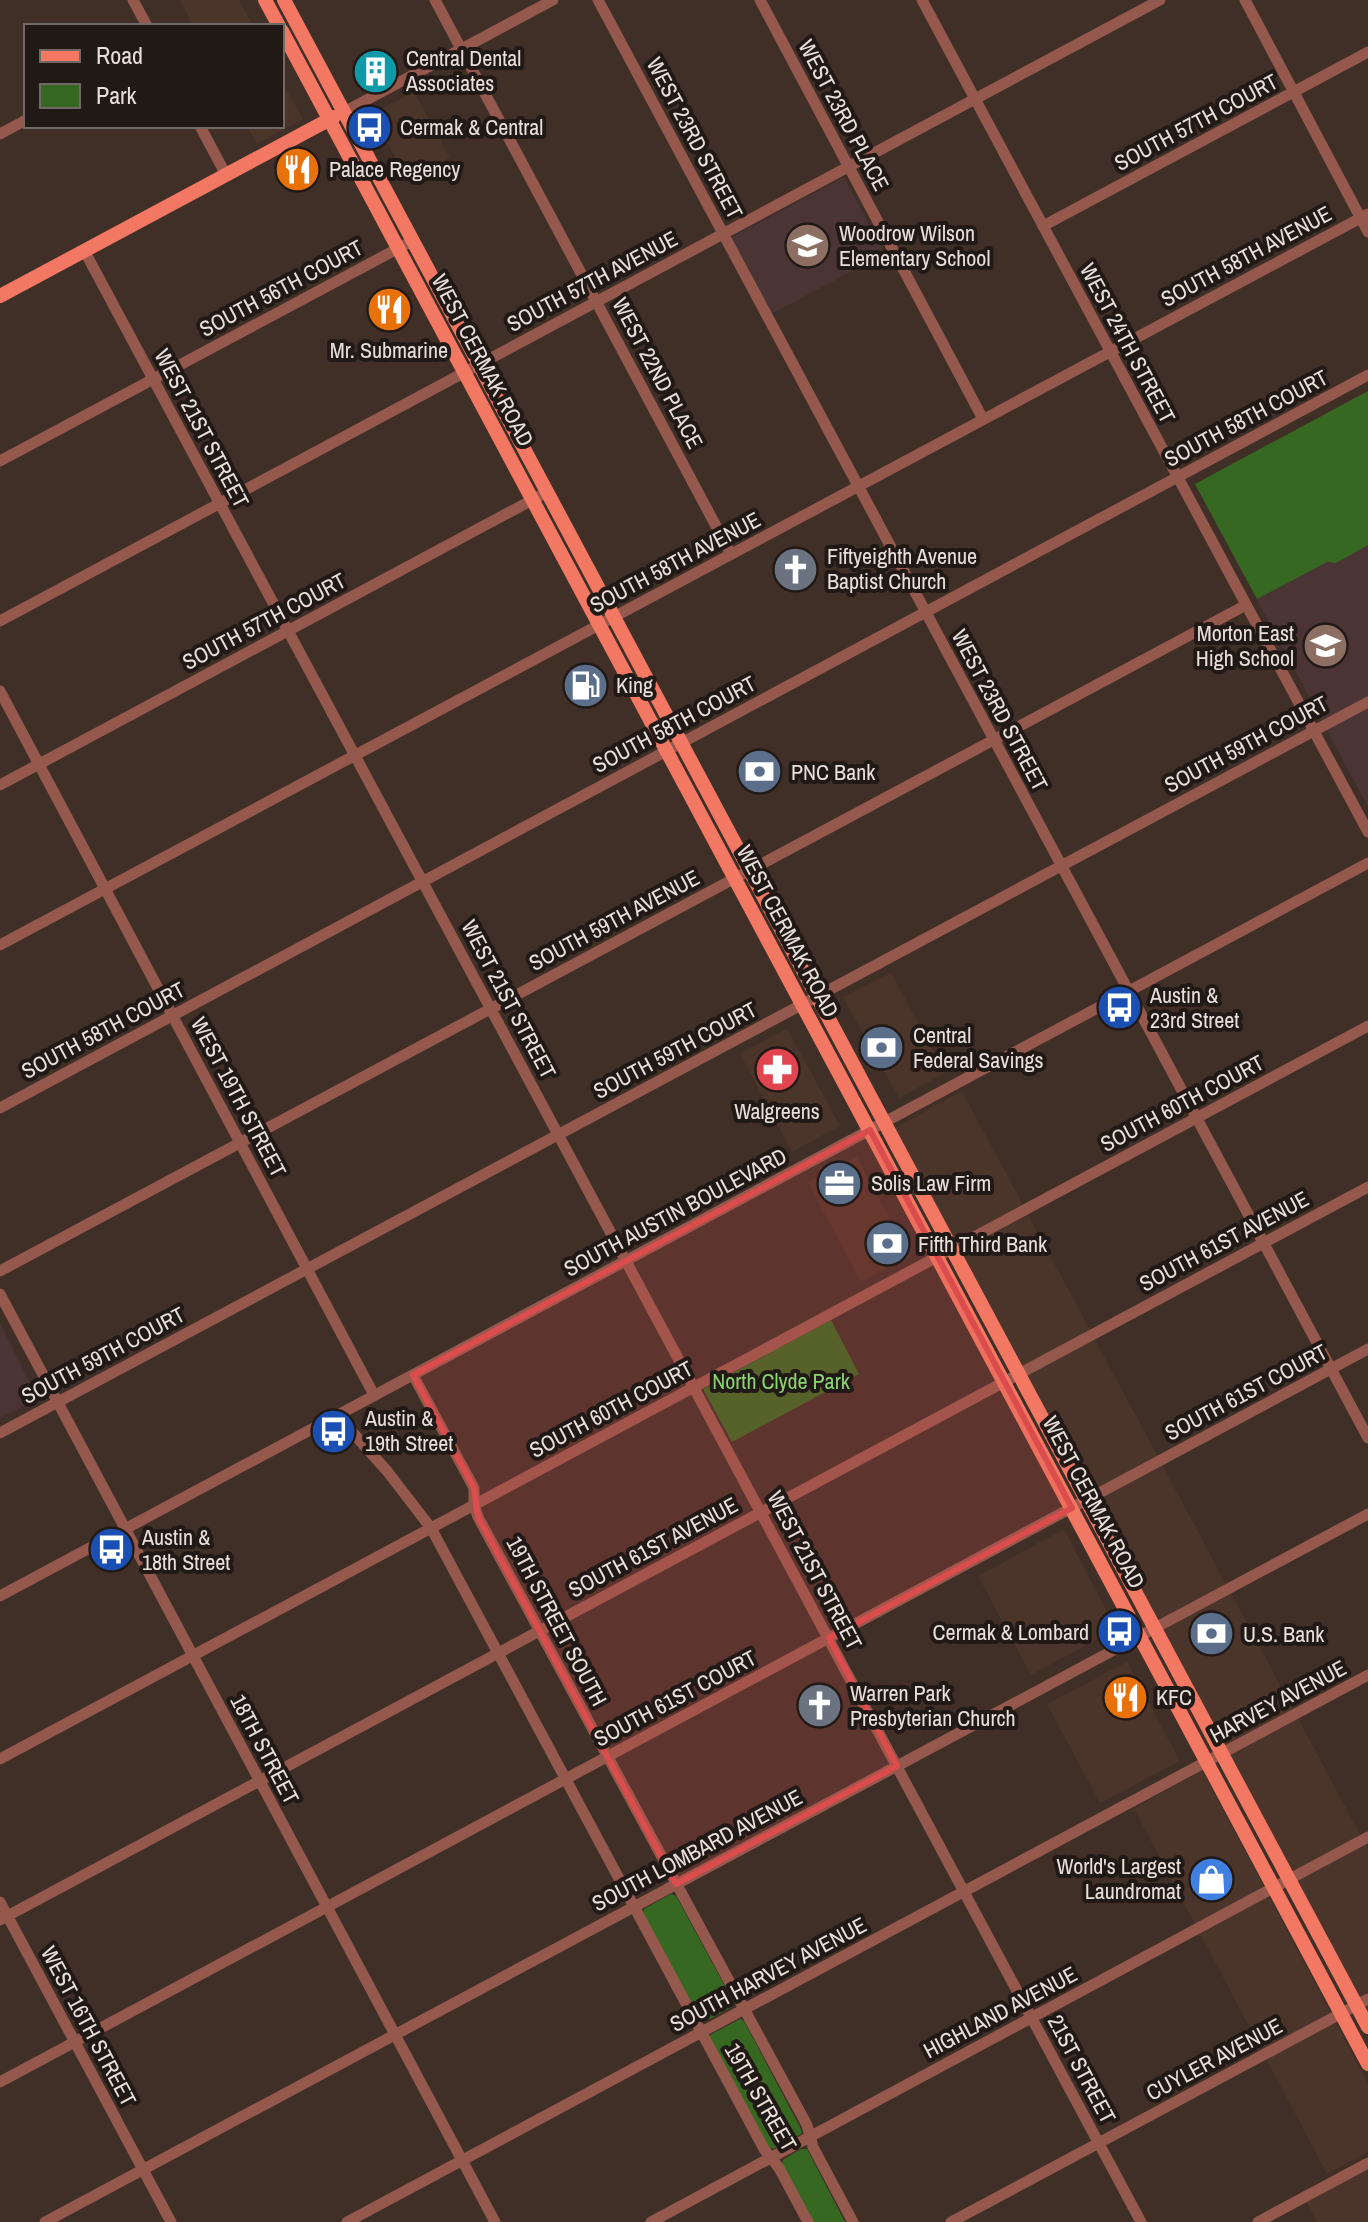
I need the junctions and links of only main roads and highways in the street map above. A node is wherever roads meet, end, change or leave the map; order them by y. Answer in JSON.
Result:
{"nodes":[{"id":1,"x":265,"y":0,"type":"edge"},
{"id":2,"x":284,"y":0,"type":"edge"},
{"id":3,"x":279,"y":24,"type":"edge"},
{"id":4,"x":284,"y":34,"type":"edge"},
{"id":5,"x":344,"y":112,"type":"junction"},
{"id":6,"x":329,"y":120,"type":"junction"},
{"id":7,"x":0,"y":296,"type":"edge"},
{"id":8,"x":1362,"y":2002,"type":"edge"},
{"id":9,"x":1368,"y":2027,"type":"edge"},
{"id":10,"x":1368,"y":2064,"type":"edge"}],
"edges":[{"from":1,"to":3,"type":"main road","name":"WEST CERMAK ROAD"},
{"from":2,"to":5,"type":"main road","name":"WEST CERMAK ROAD"},
{"from":4,"to":6,"type":"main road","name":"WEST CERMAK ROAD"},
{"from":5,"to":6,"type":"main road"},
{"from":5,"to":8,"type":"main road","name":"WEST CERMAK ROAD"},
{"from":6,"to":7,"type":"main road"},
{"from":6,"to":10,"type":"main road","name":"WEST CERMAK ROAD"},
{"from":8,"to":9,"type":"main road","name":"WEST CERMAK ROAD"}]}
